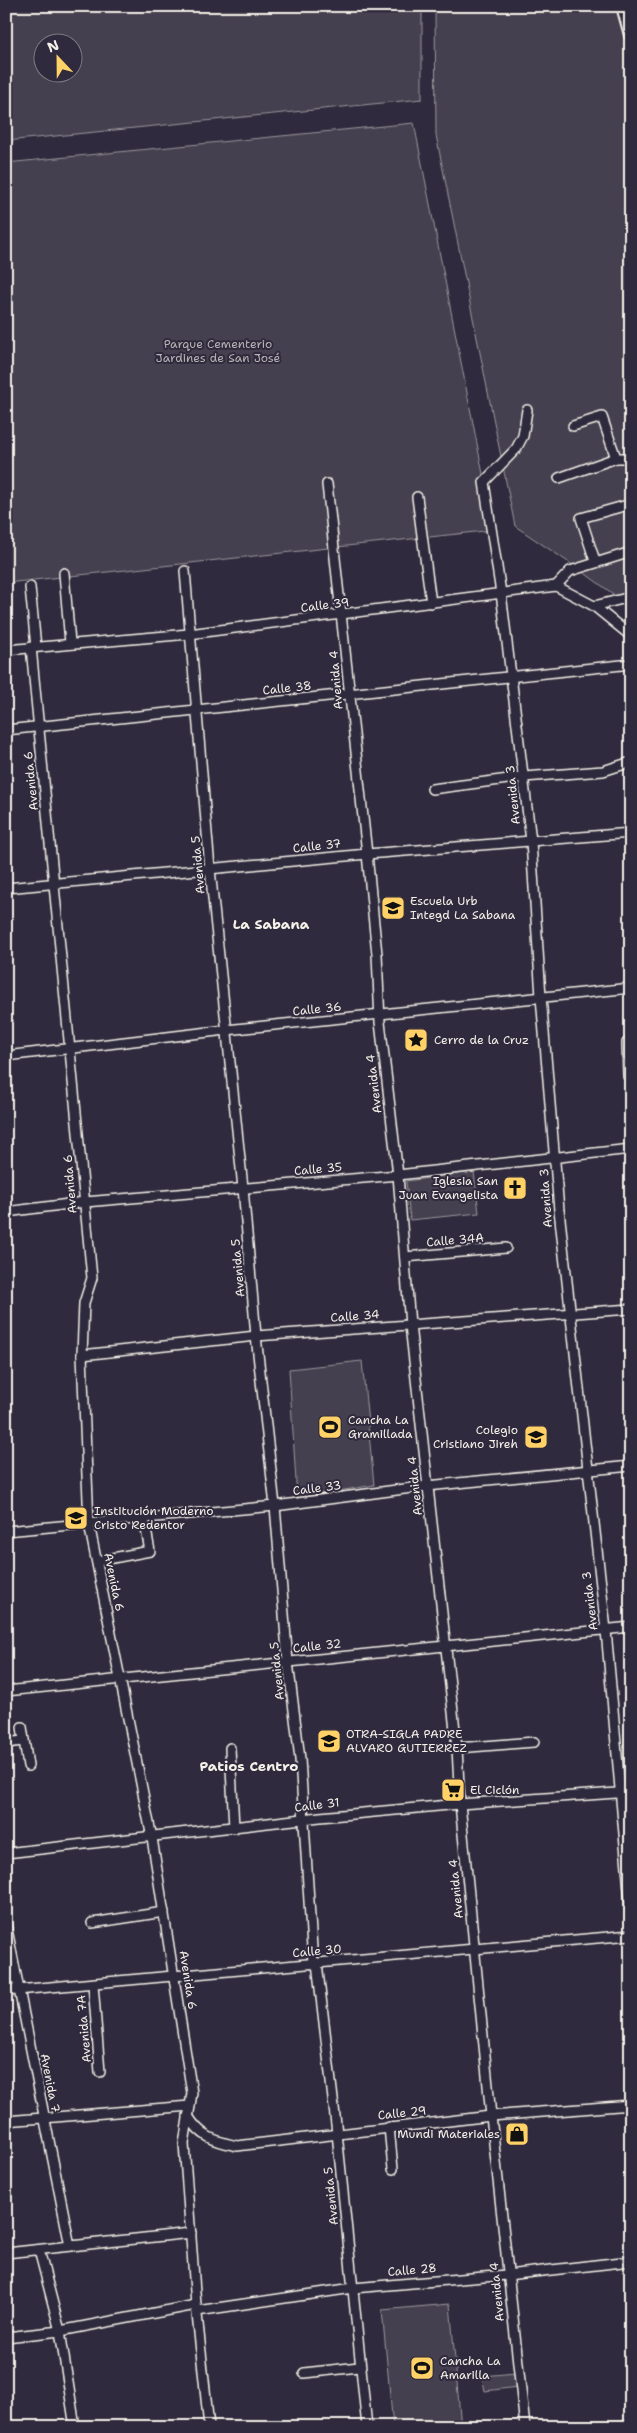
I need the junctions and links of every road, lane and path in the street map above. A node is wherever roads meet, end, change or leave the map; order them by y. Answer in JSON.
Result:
{"nodes":[{"id":1,"x":623,"y":6,"type":"edge"},
{"id":2,"x":631,"y":35,"type":"edge"},
{"id":3,"x":527,"y":410,"type":"dead end"},
{"id":4,"x":573,"y":426,"type":"dead end"},
{"id":5,"x":616,"y":458,"type":"junction"},
{"id":6,"x":631,"y":458,"type":"edge"},
{"id":7,"x":559,"y":478,"type":"dead end"},
{"id":8,"x":328,"y":484,"type":"dead end"},
{"id":9,"x":417,"y":497,"type":"dead end"},
{"id":10,"x":631,"y":504,"type":"edge"},
{"id":11,"x":631,"y":552,"type":"edge"},
{"id":12,"x":595,"y":561,"type":"junction"},
{"id":13,"x":185,"y":571,"type":"dead end"},
{"id":14,"x":64,"y":573,"type":"dead end"},
{"id":15,"x":556,"y":586,"type":"junction"},
{"id":16,"x":30,"y":587,"type":"dead end"},
{"id":17,"x":501,"y":593,"type":"junction"},
{"id":18,"x":631,"y":598,"type":"edge"},
{"id":19,"x":432,"y":603,"type":"junction"},
{"id":20,"x":594,"y":606,"type":"junction"},
{"id":21,"x":343,"y":615,"type":"junction"},
{"id":22,"x":189,"y":634,"type":"junction"},
{"id":23,"x":631,"y":636,"type":"edge"},
{"id":24,"x":70,"y":643,"type":"junction"},
{"id":25,"x":33,"y":647,"type":"junction"},
{"id":26,"x":6,"y":650,"type":"edge"},
{"id":27,"x":631,"y":664,"type":"edge"},
{"id":28,"x":511,"y":675,"type":"junction"},
{"id":29,"x":349,"y":694,"type":"junction"},
{"id":30,"x":196,"y":711,"type":"junction"},
{"id":31,"x":38,"y":726,"type":"junction"},
{"id":32,"x":6,"y":730,"type":"edge"},
{"id":33,"x":631,"y":762,"type":"edge"},
{"id":34,"x":524,"y":777,"type":"junction"},
{"id":35,"x":432,"y":789,"type":"dead end"},
{"id":36,"x":631,"y":833,"type":"edge"},
{"id":37,"x":531,"y":841,"type":"junction"},
{"id":38,"x":367,"y":854,"type":"junction"},
{"id":39,"x":210,"y":869,"type":"junction"},
{"id":40,"x":55,"y":883,"type":"junction"},
{"id":41,"x":6,"y":888,"type":"edge"},
{"id":42,"x":631,"y":988,"type":"edge"},
{"id":43,"x":541,"y":997,"type":"junction"},
{"id":44,"x":380,"y":1015,"type":"junction"},
{"id":45,"x":226,"y":1030,"type":"junction"},
{"id":46,"x":631,"y":1042,"type":"edge"},
{"id":47,"x":71,"y":1048,"type":"junction"},
{"id":48,"x":6,"y":1056,"type":"edge"},
{"id":49,"x":628,"y":1076,"type":"dead end"},
{"id":50,"x":631,"y":1149,"type":"edge"},
{"id":51,"x":556,"y":1158,"type":"junction"},
{"id":52,"x":398,"y":1176,"type":"junction"},
{"id":53,"x":243,"y":1188,"type":"junction"},
{"id":54,"x":85,"y":1202,"type":"junction"},
{"id":55,"x":6,"y":1212,"type":"edge"},
{"id":56,"x":506,"y":1248,"type":"dead end"},
{"id":57,"x":405,"y":1257,"type":"junction"},
{"id":58,"x":631,"y":1309,"type":"edge"},
{"id":59,"x":570,"y":1312,"type":"junction"},
{"id":60,"x":410,"y":1325,"type":"junction"},
{"id":61,"x":256,"y":1336,"type":"junction"},
{"id":62,"x":82,"y":1355,"type":"junction"},
{"id":63,"x":631,"y":1466,"type":"edge"},
{"id":64,"x":590,"y":1470,"type":"junction"},
{"id":65,"x":427,"y":1486,"type":"junction"},
{"id":66,"x":275,"y":1506,"type":"junction"},
{"id":67,"x":144,"y":1519,"type":"junction"},
{"id":68,"x":89,"y":1524,"type":"junction"},
{"id":69,"x":6,"y":1531,"type":"edge"},
{"id":70,"x":97,"y":1561,"type":"junction"},
{"id":71,"x":631,"y":1627,"type":"edge"},
{"id":72,"x":606,"y":1630,"type":"junction"},
{"id":73,"x":445,"y":1646,"type":"junction"},
{"id":74,"x":288,"y":1662,"type":"junction"},
{"id":75,"x":122,"y":1680,"type":"junction"},
{"id":76,"x":6,"y":1691,"type":"edge"},
{"id":77,"x":22,"y":1726,"type":"dead end"},
{"id":78,"x":23,"y":1741,"type":"junction"},
{"id":79,"x":534,"y":1742,"type":"dead end"},
{"id":80,"x":6,"y":1743,"type":"edge"},
{"id":81,"x":230,"y":1748,"type":"dead end"},
{"id":82,"x":457,"y":1748,"type":"junction"},
{"id":83,"x":28,"y":1766,"type":"dead end"},
{"id":84,"x":631,"y":1792,"type":"edge"},
{"id":85,"x":621,"y":1793,"type":"junction"},
{"id":86,"x":460,"y":1804,"type":"junction"},
{"id":87,"x":304,"y":1819,"type":"junction"},
{"id":88,"x":234,"y":1828,"type":"junction"},
{"id":89,"x":152,"y":1838,"type":"junction"},
{"id":90,"x":6,"y":1853,"type":"edge"},
{"id":91,"x":164,"y":1912,"type":"junction"},
{"id":92,"x":631,"y":1912,"type":"edge"},
{"id":93,"x":92,"y":1922,"type":"dead end"},
{"id":94,"x":6,"y":1924,"type":"edge"},
{"id":95,"x":631,"y":1935,"type":"edge"},
{"id":96,"x":474,"y":1950,"type":"junction"},
{"id":97,"x":315,"y":1963,"type":"junction"},
{"id":98,"x":175,"y":1975,"type":"junction"},
{"id":99,"x":93,"y":1984,"type":"junction"},
{"id":100,"x":19,"y":1990,"type":"junction"},
{"id":101,"x":6,"y":1991,"type":"edge"},
{"id":102,"x":100,"y":2072,"type":"dead end"},
{"id":103,"x":631,"y":2105,"type":"edge"},
{"id":104,"x":190,"y":2106,"type":"junction"},
{"id":105,"x":188,"y":2116,"type":"junction"},
{"id":106,"x":491,"y":2116,"type":"junction"},
{"id":107,"x":44,"y":2119,"type":"junction"},
{"id":108,"x":6,"y":2121,"type":"edge"},
{"id":109,"x":389,"y":2127,"type":"junction"},
{"id":110,"x":337,"y":2133,"type":"junction"},
{"id":111,"x":393,"y":2169,"type":"dead end"},
{"id":112,"x":190,"y":2233,"type":"junction"},
{"id":113,"x":70,"y":2246,"type":"junction"},
{"id":114,"x":39,"y":2250,"type":"junction"},
{"id":115,"x":6,"y":2253,"type":"edge"},
{"id":116,"x":631,"y":2261,"type":"edge"},
{"id":117,"x":507,"y":2275,"type":"junction"},
{"id":118,"x":353,"y":2288,"type":"junction"},
{"id":119,"x":197,"y":2308,"type":"junction"},
{"id":120,"x":60,"y":2331,"type":"junction"},
{"id":121,"x":6,"y":2337,"type":"edge"},
{"id":122,"x":359,"y":2367,"type":"junction"},
{"id":123,"x":304,"y":2373,"type":"dead end"},
{"id":124,"x":631,"y":2425,"type":"edge"},
{"id":125,"x":75,"y":2427,"type":"edge"},
{"id":126,"x":209,"y":2427,"type":"edge"},
{"id":127,"x":366,"y":2427,"type":"edge"},
{"id":128,"x":525,"y":2427,"type":"edge"},
{"id":129,"x":606,"y":2427,"type":"edge"}],
"edges":[{"from":1,"to":2,"type":"main road"},
{"from":3,"to":17,"type":"street","name":"Avenida 3"},
{"from":4,"to":5,"type":"street"},
{"from":5,"to":6,"type":"street"},
{"from":5,"to":7,"type":"street"},
{"from":8,"to":21,"type":"street","name":"Avenida 4"},
{"from":9,"to":19,"type":"street"},
{"from":10,"to":12,"type":"street"},
{"from":11,"to":12,"type":"street"},
{"from":12,"to":15,"type":"street"},
{"from":13,"to":22,"type":"street","name":"Avenida 5"},
{"from":14,"to":24,"type":"street"},
{"from":15,"to":17,"type":"street","name":"Calle 39"},
{"from":15,"to":20,"type":"street"},
{"from":16,"to":25,"type":"street","name":"Avenida 6"},
{"from":17,"to":19,"type":"street","name":"Calle 39"},
{"from":17,"to":28,"type":"street","name":"Avenida 3"},
{"from":18,"to":20,"type":"street"},
{"from":19,"to":21,"type":"street","name":"Calle 39"},
{"from":20,"to":23,"type":"street"},
{"from":21,"to":22,"type":"street","name":"Calle 39"},
{"from":21,"to":29,"type":"street","name":"Avenida 4"},
{"from":22,"to":24,"type":"street","name":"Calle 39"},
{"from":22,"to":30,"type":"street","name":"Avenida 5"},
{"from":24,"to":25,"type":"street","name":"Calle 39"},
{"from":25,"to":26,"type":"street","name":"Calle 39"},
{"from":25,"to":31,"type":"street","name":"Avenida 6"},
{"from":27,"to":28,"type":"street","name":"Calle 38"},
{"from":28,"to":29,"type":"street","name":"Calle 38"},
{"from":28,"to":34,"type":"street","name":"Avenida 3"},
{"from":29,"to":30,"type":"street","name":"Calle 38"},
{"from":29,"to":38,"type":"street","name":"Avenida 4"},
{"from":30,"to":31,"type":"street","name":"Calle 38"},
{"from":30,"to":39,"type":"street","name":"Avenida 5"},
{"from":31,"to":32,"type":"street","name":"Calle 38"},
{"from":31,"to":40,"type":"street","name":"Avenida 6"},
{"from":33,"to":34,"type":"street"},
{"from":34,"to":35,"type":"street"},
{"from":34,"to":37,"type":"street","name":"Avenida 3"},
{"from":36,"to":37,"type":"street","name":"Calle 37"},
{"from":37,"to":38,"type":"street","name":"Calle 37"},
{"from":37,"to":43,"type":"street","name":"Avenida 3"},
{"from":38,"to":39,"type":"street","name":"Calle 37"},
{"from":38,"to":44,"type":"street","name":"Avenida 4"},
{"from":39,"to":40,"type":"street","name":"Calle 37"},
{"from":39,"to":45,"type":"street","name":"Avenida 5"},
{"from":40,"to":41,"type":"street","name":"Calle 37"},
{"from":40,"to":47,"type":"street","name":"Avenida 6"},
{"from":42,"to":43,"type":"street","name":"Calle 36"},
{"from":43,"to":44,"type":"street","name":"Calle 36"},
{"from":43,"to":51,"type":"street","name":"Avenida 3"},
{"from":44,"to":45,"type":"street","name":"Calle 36"},
{"from":44,"to":52,"type":"street","name":"Avenida 4"},
{"from":45,"to":47,"type":"street","name":"Calle 36"},
{"from":45,"to":53,"type":"street","name":"Avenida 5"},
{"from":46,"to":49,"type":"street"},
{"from":47,"to":48,"type":"street","name":"Calle 36"},
{"from":47,"to":54,"type":"street","name":"Avenida 6"},
{"from":50,"to":51,"type":"street","name":"Calle 35"},
{"from":51,"to":52,"type":"street","name":"Calle 35"},
{"from":51,"to":59,"type":"street","name":"Avenida 3"},
{"from":52,"to":53,"type":"street","name":"Calle 35"},
{"from":52,"to":57,"type":"street","name":"Avenida 4"},
{"from":53,"to":54,"type":"street","name":"Calle 35"},
{"from":53,"to":61,"type":"street","name":"Avenida 5"},
{"from":54,"to":55,"type":"street","name":"Calle 35"},
{"from":54,"to":62,"type":"street","name":"Avenida 6"},
{"from":56,"to":57,"type":"street","name":"Calle 34A"},
{"from":57,"to":60,"type":"street","name":"Avenida 4"},
{"from":58,"to":59,"type":"street","name":"Calle 34"},
{"from":59,"to":60,"type":"street","name":"Calle 34"},
{"from":59,"to":64,"type":"street","name":"Avenida 3"},
{"from":60,"to":61,"type":"street","name":"Calle 34"},
{"from":60,"to":65,"type":"street","name":"Avenida 4"},
{"from":61,"to":62,"type":"street","name":"Calle 34"},
{"from":61,"to":66,"type":"street","name":"Avenida 5"},
{"from":62,"to":68,"type":"street","name":"Avenida 6"},
{"from":63,"to":64,"type":"street","name":"Calle 33"},
{"from":64,"to":65,"type":"street","name":"Calle 33"},
{"from":64,"to":72,"type":"street","name":"Avenida 3"},
{"from":65,"to":66,"type":"street","name":"Calle 33"},
{"from":65,"to":73,"type":"street","name":"Avenida 4"},
{"from":66,"to":67,"type":"street","name":"Calle 33"},
{"from":66,"to":74,"type":"street","name":"Avenida 5"},
{"from":67,"to":68,"type":"street","name":"Calle 33"},
{"from":67,"to":70,"type":"street"},
{"from":68,"to":69,"type":"street","name":"Calle 33"},
{"from":68,"to":70,"type":"street","name":"Avenida 6"},
{"from":70,"to":75,"type":"street","name":"Avenida 6"},
{"from":71,"to":72,"type":"street","name":"Calle 32"},
{"from":72,"to":73,"type":"street","name":"Calle 32"},
{"from":72,"to":85,"type":"street","name":"Avenida 3"},
{"from":73,"to":74,"type":"street","name":"Calle 32"},
{"from":73,"to":82,"type":"street","name":"Avenida 4"},
{"from":74,"to":75,"type":"street","name":"Calle 32"},
{"from":74,"to":87,"type":"street","name":"Avenida 5"},
{"from":75,"to":76,"type":"street","name":"Calle 32"},
{"from":75,"to":89,"type":"street","name":"Avenida 6"},
{"from":77,"to":78,"type":"street"},
{"from":78,"to":80,"type":"street"},
{"from":78,"to":83,"type":"street"},
{"from":79,"to":82,"type":"street"},
{"from":81,"to":88,"type":"street"},
{"from":82,"to":86,"type":"street","name":"Avenida 4"},
{"from":84,"to":85,"type":"street","name":"Calle 31"},
{"from":85,"to":86,"type":"street","name":"Calle 31"},
{"from":85,"to":92,"type":"street","name":"Avenida 3"},
{"from":86,"to":87,"type":"street","name":"Calle 31"},
{"from":86,"to":96,"type":"street","name":"Avenida 4"},
{"from":87,"to":88,"type":"street","name":"Calle 31"},
{"from":87,"to":97,"type":"street","name":"Avenida 5"},
{"from":88,"to":89,"type":"street","name":"Calle 31"},
{"from":89,"to":90,"type":"street","name":"Calle 31"},
{"from":89,"to":91,"type":"street","name":"Avenida 6"},
{"from":91,"to":93,"type":"street"},
{"from":91,"to":98,"type":"street","name":"Avenida 6"},
{"from":94,"to":100,"type":"street","name":"Avenida 7"},
{"from":95,"to":96,"type":"street","name":"Calle 30"},
{"from":96,"to":97,"type":"street","name":"Calle 30"},
{"from":96,"to":106,"type":"street","name":"Avenida 4"},
{"from":97,"to":98,"type":"street","name":"Calle 30"},
{"from":97,"to":110,"type":"street","name":"Avenida 5"},
{"from":98,"to":99,"type":"street","name":"Calle 30"},
{"from":98,"to":104,"type":"street","name":"Avenida 6"},
{"from":99,"to":100,"type":"street","name":"Calle 30"},
{"from":99,"to":102,"type":"street","name":"Avenida 7A"},
{"from":100,"to":101,"type":"street","name":"Calle 30"},
{"from":100,"to":107,"type":"street","name":"Avenida 7"},
{"from":103,"to":106,"type":"street","name":"Calle 29"},
{"from":104,"to":105,"type":"street","name":"Avenida 6"},
{"from":104,"to":107,"type":"street"},
{"from":105,"to":110,"type":"street","name":"Calle 29"},
{"from":105,"to":112,"type":"street","name":"Avenida 6"},
{"from":106,"to":109,"type":"street","name":"Calle 29"},
{"from":106,"to":117,"type":"street","name":"Avenida 4"},
{"from":107,"to":108,"type":"street"},
{"from":107,"to":113,"type":"street","name":"Avenida 7"},
{"from":109,"to":110,"type":"street","name":"Calle 29"},
{"from":109,"to":111,"type":"street"},
{"from":110,"to":118,"type":"street","name":"Avenida 5"},
{"from":112,"to":113,"type":"street"},
{"from":112,"to":119,"type":"street","name":"Avenida 6"},
{"from":113,"to":114,"type":"street"},
{"from":114,"to":115,"type":"street"},
{"from":114,"to":120,"type":"street"},
{"from":116,"to":117,"type":"street","name":"Calle 28"},
{"from":117,"to":118,"type":"street","name":"Calle 28"},
{"from":117,"to":128,"type":"street","name":"Avenida 4"},
{"from":118,"to":119,"type":"street","name":"Calle 28"},
{"from":118,"to":122,"type":"street","name":"Avenida 5"},
{"from":119,"to":120,"type":"street","name":"Calle 28"},
{"from":119,"to":126,"type":"street","name":"Avenida 6"},
{"from":120,"to":121,"type":"street","name":"Calle 28"},
{"from":120,"to":125,"type":"street"},
{"from":122,"to":123,"type":"street"},
{"from":122,"to":127,"type":"street","name":"Avenida 5"},
{"from":124,"to":129,"type":"street"}]}
